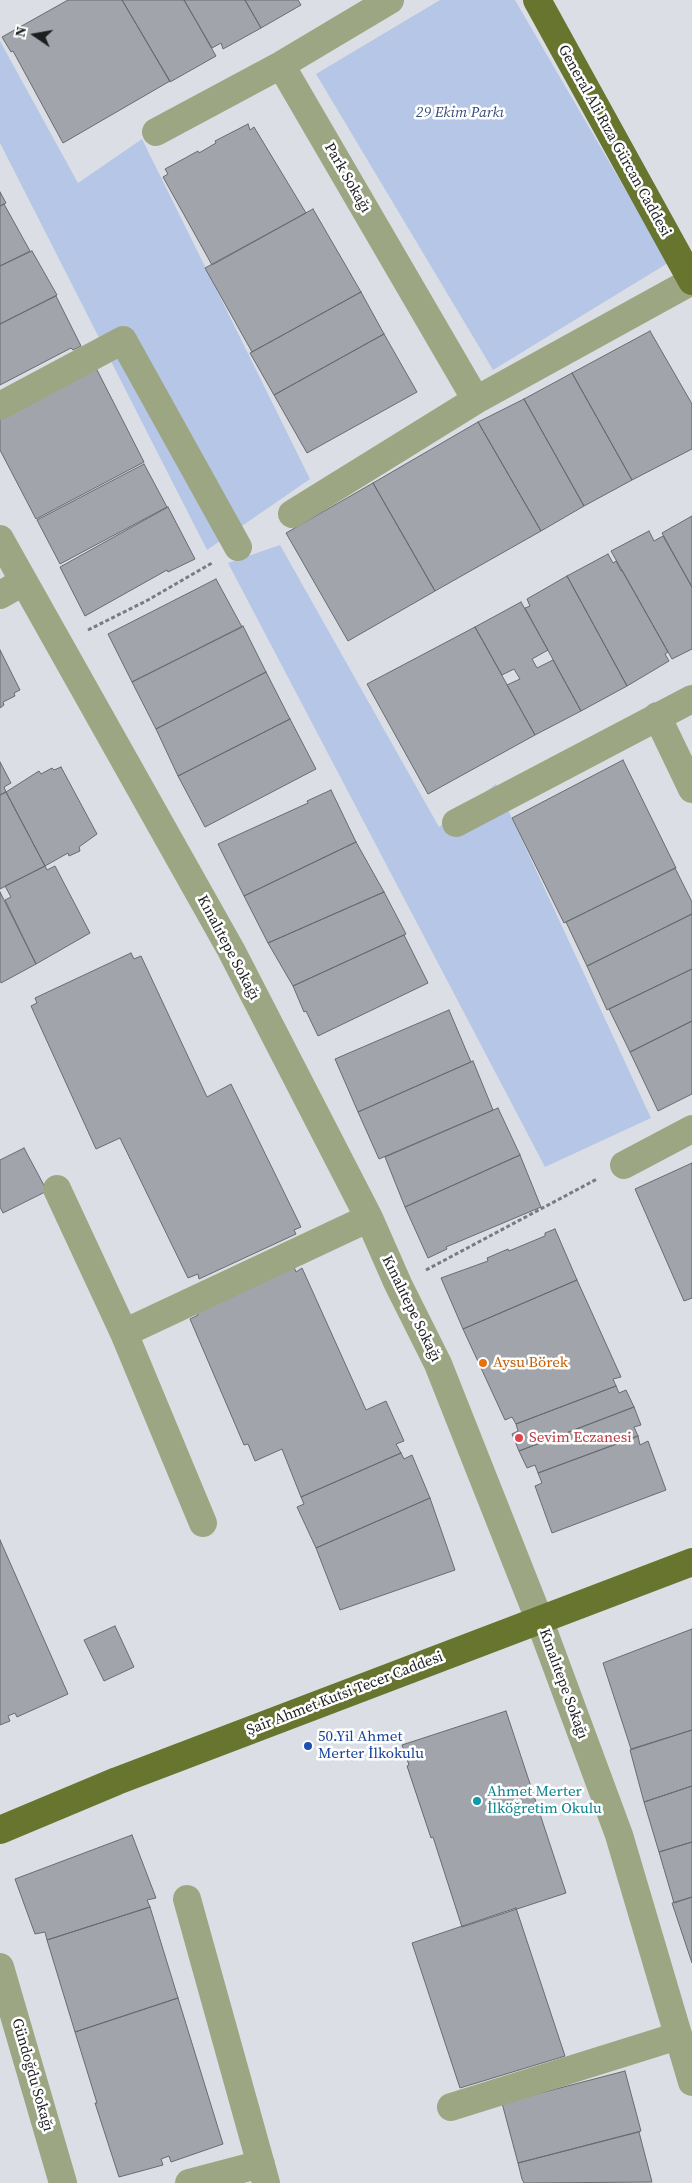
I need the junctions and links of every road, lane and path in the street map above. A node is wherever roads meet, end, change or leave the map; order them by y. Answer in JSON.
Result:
{"nodes":[{"id":1,"x":390,"y":0,"type":"edge"},
{"id":2,"x":537,"y":0,"type":"edge"},
{"id":3,"x":281,"y":65,"type":"junction"},
{"id":4,"x":156,"y":132,"type":"dead end"},
{"id":5,"x":692,"y":281,"type":"edge"},
{"id":6,"x":476,"y":400,"type":"junction"},
{"id":7,"x":0,"y":406,"type":"edge"},
{"id":8,"x":292,"y":514,"type":"dead end"},
{"id":9,"x":0,"y":539,"type":"edge"},
{"id":10,"x":238,"y":547,"type":"joint"},
{"id":11,"x":12,"y":589,"type":"edge"},
{"id":12,"x":58,"y":646,"type":"junction"},
{"id":13,"x":692,"y":699,"type":"edge"},
{"id":14,"x":657,"y":716,"type":"junction"},
{"id":15,"x":692,"y":789,"type":"edge"},
{"id":16,"x":456,"y":823,"type":"dead end"},
{"id":17,"x":692,"y":1129,"type":"edge"},
{"id":18,"x":624,"y":1165,"type":"joint"},
{"id":19,"x":57,"y":1189,"type":"dead end"},
{"id":20,"x":369,"y":1218,"type":"junction"},
{"id":21,"x":398,"y":1284,"type":"junction"},
{"id":22,"x":124,"y":1334,"type":"junction"},
{"id":23,"x":203,"y":1523,"type":"dead end"},
{"id":24,"x":692,"y":1562,"type":"edge"},
{"id":25,"x":539,"y":1619,"type":"junction"},
{"id":26,"x":0,"y":1830,"type":"edge"},
{"id":27,"x":187,"y":1899,"type":"dead end"},
{"id":28,"x":0,"y":1967,"type":"edge"},
{"id":29,"x":678,"y":2036,"type":"junction"},
{"id":30,"x":692,"y":2082,"type":"edge"},
{"id":31,"x":451,"y":2107,"type":"dead end"},
{"id":32,"x":264,"y":2173,"type":"edge"},
{"id":33,"x":63,"y":2183,"type":"edge"},
{"id":34,"x":189,"y":2183,"type":"edge"}],
"edges":[{"from":1,"to":3,"type":"street"},
{"from":2,"to":5,"type":"main road","name":"General Ali Rıza Gürcan Caddesi"},
{"from":3,"to":4,"type":"street"},
{"from":3,"to":6,"type":"street","name":"Park Sokağı"},
{"from":5,"to":6,"type":"street"},
{"from":6,"to":8,"type":"street"},
{"from":7,"to":10,"type":"street"},
{"from":9,"to":11,"type":"street","name":"Kınalıtepe Sokağı"},
{"from":10,"to":12,"type":"path"},
{"from":11,"to":12,"type":"street","name":"Kınalıtepe Sokağı"},
{"from":12,"to":20,"type":"street","name":"Kınalıtepe Sokağı"},
{"from":13,"to":14,"type":"street"},
{"from":14,"to":15,"type":"street"},
{"from":14,"to":16,"type":"street"},
{"from":17,"to":18,"type":"street"},
{"from":18,"to":21,"type":"path"},
{"from":19,"to":22,"type":"street"},
{"from":20,"to":21,"type":"street","name":"Kınalıtepe Sokağı"},
{"from":20,"to":22,"type":"street"},
{"from":21,"to":25,"type":"street","name":"Kınalıtepe Sokağı"},
{"from":22,"to":23,"type":"street"},
{"from":24,"to":25,"type":"main road","name":"Şair Ahmet Kutsi Tecer Caddesi"},
{"from":25,"to":26,"type":"main road","name":"Şair Ahmet Kutsi Tecer Caddesi"},
{"from":25,"to":29,"type":"street","name":"Kınalıtepe Sokağı"},
{"from":27,"to":32,"type":"street"},
{"from":28,"to":33,"type":"street","name":"Gündoğdu Sokağı"},
{"from":29,"to":30,"type":"street","name":"Kınalıtepe Sokağı"},
{"from":29,"to":31,"type":"street"},
{"from":32,"to":34,"type":"street"}]}
